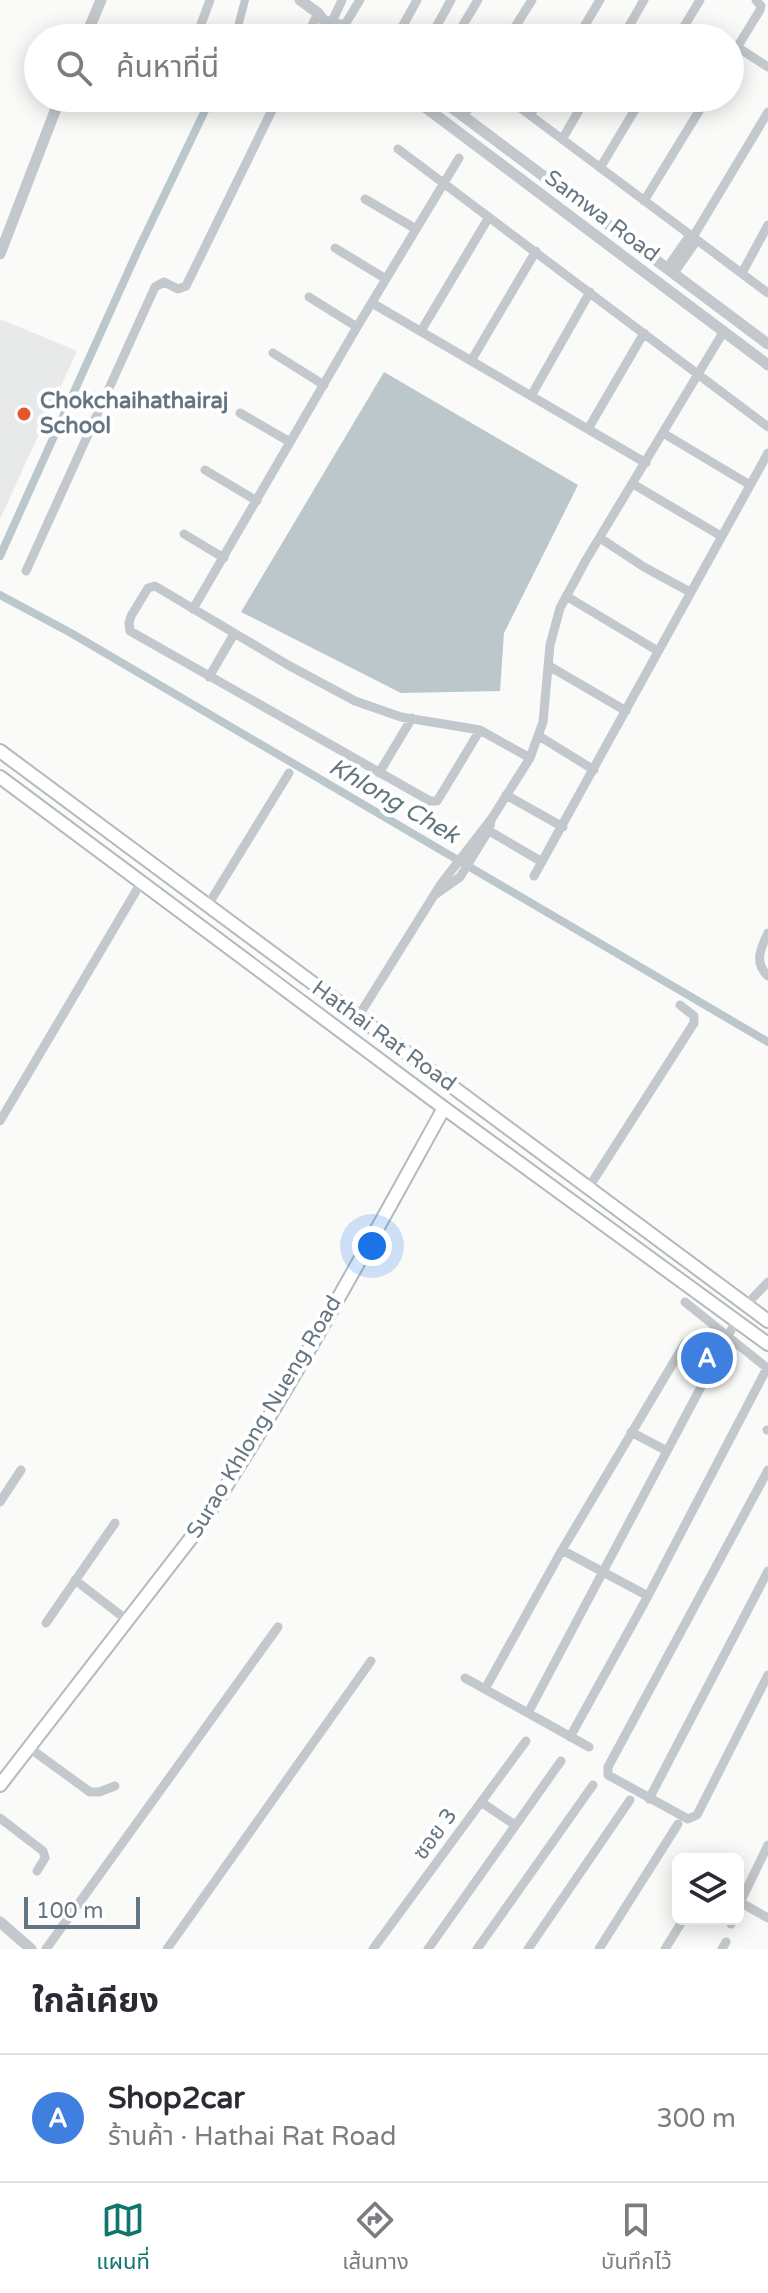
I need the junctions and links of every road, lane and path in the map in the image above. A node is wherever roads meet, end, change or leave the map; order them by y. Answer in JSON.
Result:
{"nodes":[{"id":1,"x":101,"y":0,"type":"edge"},
{"id":2,"x":210,"y":0,"type":"edge"},
{"id":3,"x":300,"y":0,"type":"edge"},
{"id":4,"x":342,"y":0,"type":"edge"},
{"id":5,"x":360,"y":0,"type":"edge"},
{"id":6,"x":417,"y":0,"type":"edge"},
{"id":7,"x":451,"y":0,"type":"edge"},
{"id":8,"x":478,"y":0,"type":"edge"},
{"id":9,"x":532,"y":0,"type":"edge"},
{"id":10,"x":600,"y":0,"type":"edge"},
{"id":11,"x":644,"y":0,"type":"edge"},
{"id":12,"x":700,"y":0,"type":"edge"},
{"id":13,"x":756,"y":0,"type":"edge"},
{"id":14,"x":330,"y":22,"type":"junction"},
{"id":15,"x":91,"y":24,"type":"edge"},
{"id":16,"x":201,"y":24,"type":"edge"},
{"id":17,"x":327,"y":24,"type":"edge"},
{"id":18,"x":334,"y":24,"type":"edge"},
{"id":19,"x":404,"y":24,"type":"edge"},
{"id":20,"x":438,"y":24,"type":"edge"},
{"id":21,"x":463,"y":24,"type":"edge"},
{"id":22,"x":517,"y":24,"type":"edge"},
{"id":23,"x":585,"y":24,"type":"edge"},
{"id":24,"x":630,"y":24,"type":"edge"},
{"id":25,"x":685,"y":24,"type":"edge"},
{"id":26,"x":744,"y":36,"type":"edge"},
{"id":27,"x":744,"y":52,"type":"edge"},
{"id":28,"x":768,"y":67,"type":"edge"},
{"id":29,"x":55,"y":112,"type":"edge"},
{"id":30,"x":271,"y":112,"type":"edge"},
{"id":31,"x":432,"y":112,"type":"edge"},
{"id":32,"x":457,"y":112,"type":"edge"},
{"id":33,"x":526,"y":112,"type":"edge"},
{"id":34,"x":532,"y":112,"type":"edge"},
{"id":35,"x":578,"y":112,"type":"edge"},
{"id":36,"x":634,"y":112,"type":"edge"},
{"id":37,"x":698,"y":112,"type":"edge"},
{"id":38,"x":768,"y":112,"type":"edge"},
{"id":39,"x":460,"y":114,"type":"joint"},
{"id":40,"x":530,"y":115,"type":"junction"},
{"id":41,"x":563,"y":138,"type":"junction"},
{"id":42,"x":398,"y":149,"type":"dead end"},
{"id":43,"x":459,"y":158,"type":"dead end"},
{"id":44,"x":600,"y":168,"type":"junction"},
{"id":45,"x":443,"y":184,"type":"junction"},
{"id":46,"x":554,"y":184,"type":"junction"},
{"id":47,"x":544,"y":197,"type":"junction"},
{"id":48,"x":365,"y":199,"type":"dead end"},
{"id":49,"x":644,"y":201,"type":"junction"},
{"id":50,"x":489,"y":217,"type":"junction"},
{"id":51,"x":768,"y":225,"type":"edge"},
{"id":52,"x":416,"y":229,"type":"junction"},
{"id":53,"x":694,"y":238,"type":"junction"},
{"id":54,"x":335,"y":248,"type":"dead end"},
{"id":55,"x":536,"y":251,"type":"junction"},
{"id":56,"x":0,"y":254,"type":"edge"},
{"id":57,"x":670,"y":270,"type":"junction"},
{"id":58,"x":742,"y":273,"type":"junction"},
{"id":59,"x":386,"y":279,"type":"junction"},
{"id":60,"x":590,"y":292,"type":"junction"},
{"id":61,"x":768,"y":293,"type":"edge"},
{"id":62,"x":309,"y":297,"type":"dead end"},
{"id":63,"x":372,"y":303,"type":"junction"},
{"id":64,"x":357,"y":327,"type":"junction"},
{"id":65,"x":421,"y":331,"type":"junction"},
{"id":66,"x":724,"y":331,"type":"junction"},
{"id":67,"x":644,"y":333,"type":"junction"},
{"id":68,"x":768,"y":344,"type":"edge"},
{"id":69,"x":273,"y":353,"type":"dead end"},
{"id":70,"x":471,"y":361,"type":"junction"},
{"id":71,"x":768,"y":365,"type":"edge"},
{"id":72,"x":698,"y":375,"type":"junction"},
{"id":73,"x":324,"y":385,"type":"junction"},
{"id":74,"x":531,"y":396,"type":"junction"},
{"id":75,"x":240,"y":413,"type":"dead end"},
{"id":76,"x":768,"y":427,"type":"edge"},
{"id":77,"x":588,"y":429,"type":"junction"},
{"id":78,"x":663,"y":433,"type":"junction"},
{"id":79,"x":290,"y":442,"type":"junction"},
{"id":80,"x":768,"y":453,"type":"edge"},
{"id":81,"x":646,"y":463,"type":"junction"},
{"id":82,"x":205,"y":470,"type":"dead end"},
{"id":83,"x":633,"y":484,"type":"junction"},
{"id":84,"x":750,"y":485,"type":"junction"},
{"id":85,"x":257,"y":501,"type":"junction"},
{"id":86,"x":184,"y":534,"type":"dead end"},
{"id":87,"x":721,"y":536,"type":"junction"},
{"id":88,"x":600,"y":538,"type":"junction"},
{"id":89,"x":224,"y":558,"type":"junction"},
{"id":90,"x":26,"y":571,"type":"dead end"},
{"id":91,"x":690,"y":592,"type":"junction"},
{"id":92,"x":566,"y":596,"type":"junction"},
{"id":93,"x":193,"y":609,"type":"junction"},
{"id":94,"x":234,"y":634,"type":"junction"},
{"id":95,"x":658,"y":651,"type":"junction"},
{"id":96,"x":549,"y":666,"type":"junction"},
{"id":97,"x":209,"y":677,"type":"junction"},
{"id":98,"x":626,"y":711,"type":"junction"},
{"id":99,"x":412,"y":718,"type":"junction"},
{"id":100,"x":480,"y":730,"type":"junction"},
{"id":101,"x":539,"y":736,"type":"junction"},
{"id":102,"x":0,"y":751,"type":"edge"},
{"id":103,"x":530,"y":758,"type":"junction"},
{"id":104,"x":594,"y":770,"type":"junction"},
{"id":105,"x":289,"y":773,"type":"dead end"},
{"id":106,"x":379,"y":773,"type":"junction"},
{"id":107,"x":0,"y":777,"type":"edge"},
{"id":108,"x":506,"y":795,"type":"junction"},
{"id":109,"x":563,"y":827,"type":"junction"},
{"id":110,"x":486,"y":829,"type":"junction"},
{"id":111,"x":542,"y":862,"type":"junction"},
{"id":112,"x":534,"y":876,"type":"dead end"},
{"id":113,"x":142,"y":881,"type":"junction"},
{"id":114,"x":208,"y":905,"type":"junction"},
{"id":115,"x":768,"y":933,"type":"edge"},
{"id":116,"x":768,"y":976,"type":"edge"},
{"id":117,"x":680,"y":1005,"type":"dead end"},
{"id":118,"x":358,"y":1017,"type":"junction"},
{"id":119,"x":440,"y":1077,"type":"junction"},
{"id":120,"x":474,"y":1102,"type":"junction"},
{"id":121,"x":444,"y":1108,"type":"junction"},
{"id":122,"x":0,"y":1121,"type":"edge"},
{"id":123,"x":589,"y":1187,"type":"junction"},
{"id":124,"x":768,"y":1282,"type":"edge"},
{"id":125,"x":685,"y":1302,"type":"dead end"},
{"id":126,"x":746,"y":1305,"type":"junction"},
{"id":127,"x":736,"y":1321,"type":"junction"},
{"id":128,"x":768,"y":1321,"type":"edge"},
{"id":129,"x":726,"y":1338,"type":"junction"},
{"id":130,"x":685,"y":1343,"type":"dead end"},
{"id":131,"x":768,"y":1344,"type":"edge"},
{"id":132,"x":631,"y":1432,"type":"junction"},
{"id":133,"x":667,"y":1451,"type":"junction"},
{"id":134,"x":21,"y":1470,"type":"dead end"},
{"id":135,"x":768,"y":1470,"type":"edge"},
{"id":136,"x":0,"y":1502,"type":"edge"},
{"id":137,"x":115,"y":1523,"type":"dead end"},
{"id":138,"x":562,"y":1550,"type":"junction"},
{"id":139,"x":768,"y":1571,"type":"edge"},
{"id":140,"x":605,"y":1572,"type":"junction"},
{"id":141,"x":75,"y":1580,"type":"junction"},
{"id":142,"x":648,"y":1596,"type":"junction"},
{"id":143,"x":127,"y":1620,"type":"junction"},
{"id":144,"x":46,"y":1623,"type":"dead end"},
{"id":145,"x":278,"y":1627,"type":"dead end"},
{"id":146,"x":371,"y":1661,"type":"dead end"},
{"id":147,"x":768,"y":1675,"type":"edge"},
{"id":148,"x":465,"y":1678,"type":"dead end"},
{"id":149,"x":485,"y":1689,"type":"junction"},
{"id":150,"x":528,"y":1713,"type":"junction"},
{"id":151,"x":570,"y":1737,"type":"junction"},
{"id":152,"x":526,"y":1741,"type":"dead end"},
{"id":153,"x":28,"y":1747,"type":"junction"},
{"id":154,"x":589,"y":1747,"type":"dead end"},
{"id":155,"x":561,"y":1761,"type":"dead end"},
{"id":156,"x":0,"y":1785,"type":"edge"},
{"id":157,"x":593,"y":1785,"type":"dead end"},
{"id":158,"x":115,"y":1786,"type":"dead end"},
{"id":159,"x":649,"y":1799,"type":"junction"},
{"id":160,"x":630,"y":1800,"type":"dead end"},
{"id":161,"x":481,"y":1802,"type":"junction"},
{"id":162,"x":0,"y":1818,"type":"edge"},
{"id":163,"x":678,"y":1824,"type":"dead end"},
{"id":164,"x":515,"y":1825,"type":"junction"},
{"id":165,"x":768,"y":1845,"type":"edge"},
{"id":166,"x":37,"y":1871,"type":"dead end"},
{"id":167,"x":744,"y":1893,"type":"edge"},
{"id":168,"x":744,"y":1906,"type":"edge"},
{"id":169,"x":768,"y":1918,"type":"edge"},
{"id":170,"x":0,"y":1922,"type":"edge"},
{"id":171,"x":680,"y":1925,"type":"edge"},
{"id":172,"x":31,"y":1949,"type":"edge"},
{"id":173,"x":46,"y":1949,"type":"edge"},
{"id":174,"x":167,"y":1949,"type":"edge"},
{"id":175,"x":373,"y":1949,"type":"edge"},
{"id":176,"x":428,"y":1949,"type":"edge"},
{"id":177,"x":477,"y":1949,"type":"edge"},
{"id":178,"x":528,"y":1949,"type":"edge"},
{"id":179,"x":599,"y":1949,"type":"edge"},
{"id":180,"x":665,"y":1949,"type":"edge"}],
"edges":[{"from":1,"to":15,"type":"street"},
{"from":2,"to":16,"type":"street"},
{"from":3,"to":14,"type":"street"},
{"from":4,"to":14,"type":"street"},
{"from":5,"to":14,"type":"street"},
{"from":6,"to":19,"type":"street"},
{"from":7,"to":20,"type":"street"},
{"from":8,"to":21,"type":"street"},
{"from":9,"to":22,"type":"street"},
{"from":10,"to":23,"type":"street"},
{"from":11,"to":24,"type":"street"},
{"from":12,"to":25,"type":"street"},
{"from":13,"to":26,"type":"street"},
{"from":14,"to":17,"type":"street"},
{"from":14,"to":18,"type":"street"},
{"from":27,"to":28,"type":"street"},
{"from":29,"to":56,"type":"street"},
{"from":30,"to":90,"type":"street"},
{"from":31,"to":47,"type":"street","name":"Samwa Road"},
{"from":32,"to":39,"type":"street","name":"Samwa Road"},
{"from":33,"to":40,"type":"street"},
{"from":34,"to":40,"type":"street"},
{"from":35,"to":41,"type":"street"},
{"from":36,"to":44,"type":"street"},
{"from":37,"to":49,"type":"street"},
{"from":38,"to":53,"type":"street"},
{"from":39,"to":46,"type":"street","name":"Samwa Road"},
{"from":40,"to":41,"type":"street"},
{"from":41,"to":44,"type":"street"},
{"from":42,"to":45,"type":"street"},
{"from":43,"to":45,"type":"street"},
{"from":44,"to":49,"type":"street"},
{"from":45,"to":50,"type":"street"},
{"from":45,"to":52,"type":"street"},
{"from":46,"to":47,"type":"street"},
{"from":46,"to":57,"type":"street","name":"Samwa Road"},
{"from":47,"to":66,"type":"street","name":"Samwa Road"},
{"from":48,"to":52,"type":"street"},
{"from":49,"to":53,"type":"street"},
{"from":50,"to":55,"type":"street"},
{"from":50,"to":65,"type":"street"},
{"from":51,"to":58,"type":"street"},
{"from":52,"to":59,"type":"street"},
{"from":53,"to":57,"type":"street"},
{"from":53,"to":58,"type":"street"},
{"from":54,"to":59,"type":"street"},
{"from":55,"to":60,"type":"street"},
{"from":55,"to":70,"type":"street"},
{"from":57,"to":68,"type":"street","name":"Samwa Road"},
{"from":58,"to":61,"type":"street"},
{"from":59,"to":63,"type":"street"},
{"from":60,"to":67,"type":"street"},
{"from":60,"to":74,"type":"street"},
{"from":62,"to":64,"type":"street"},
{"from":63,"to":64,"type":"street"},
{"from":63,"to":65,"type":"street"},
{"from":64,"to":73,"type":"street"},
{"from":65,"to":70,"type":"street"},
{"from":66,"to":71,"type":"street","name":"Samwa Road"},
{"from":66,"to":72,"type":"street"},
{"from":67,"to":72,"type":"street"},
{"from":67,"to":77,"type":"street"},
{"from":69,"to":73,"type":"street"},
{"from":70,"to":74,"type":"street"},
{"from":72,"to":76,"type":"street"},
{"from":72,"to":78,"type":"street"},
{"from":73,"to":79,"type":"street"},
{"from":74,"to":77,"type":"street"},
{"from":75,"to":79,"type":"street"},
{"from":77,"to":81,"type":"street"},
{"from":78,"to":81,"type":"street"},
{"from":78,"to":84,"type":"street"},
{"from":79,"to":85,"type":"street"},
{"from":80,"to":84,"type":"street"},
{"from":81,"to":83,"type":"street"},
{"from":82,"to":85,"type":"street"},
{"from":83,"to":87,"type":"street"},
{"from":83,"to":88,"type":"street"},
{"from":84,"to":87,"type":"street"},
{"from":85,"to":89,"type":"street"},
{"from":86,"to":89,"type":"street"},
{"from":87,"to":91,"type":"street"},
{"from":88,"to":91,"type":"street"},
{"from":88,"to":92,"type":"street"},
{"from":89,"to":93,"type":"street"},
{"from":91,"to":95,"type":"street"},
{"from":92,"to":95,"type":"street"},
{"from":92,"to":96,"type":"street"},
{"from":93,"to":94,"type":"street"},
{"from":93,"to":97,"type":"street"},
{"from":94,"to":97,"type":"street"},
{"from":94,"to":99,"type":"street"},
{"from":95,"to":98,"type":"street"},
{"from":96,"to":98,"type":"street"},
{"from":96,"to":101,"type":"street"},
{"from":97,"to":106,"type":"street"},
{"from":98,"to":104,"type":"street"},
{"from":99,"to":100,"type":"street"},
{"from":99,"to":106,"type":"street"},
{"from":100,"to":103,"type":"street"},
{"from":100,"to":106,"type":"street"},
{"from":101,"to":103,"type":"street"},
{"from":101,"to":104,"type":"street"},
{"from":102,"to":114,"type":"main road","name":"Hathai Rat Road"},
{"from":103,"to":108,"type":"street"},
{"from":104,"to":109,"type":"street"},
{"from":105,"to":114,"type":"street"},
{"from":107,"to":113,"type":"main road","name":"Hathai Rat Road"},
{"from":108,"to":109,"type":"street"},
{"from":108,"to":110,"type":"street"},
{"from":109,"to":111,"type":"street"},
{"from":110,"to":111,"type":"street"},
{"from":110,"to":118,"type":"street"},
{"from":111,"to":112,"type":"street"},
{"from":113,"to":121,"type":"main road","name":"Hathai Rat Road"},
{"from":113,"to":122,"type":"street"},
{"from":114,"to":118,"type":"main road","name":"Hathai Rat Road"},
{"from":115,"to":116,"type":"street"},
{"from":117,"to":123,"type":"street"},
{"from":118,"to":119,"type":"main road","name":"Hathai Rat Road"},
{"from":119,"to":120,"type":"main road","name":"Hathai Rat Road"},
{"from":119,"to":121,"type":"main road"},
{"from":120,"to":121,"type":"main road"},
{"from":120,"to":123,"type":"main road","name":"Hathai Rat Road"},
{"from":121,"to":127,"type":"main road","name":"Hathai Rat Road"},
{"from":121,"to":143,"type":"main road","name":"Surao Khlong Nueng Road"},
{"from":123,"to":126,"type":"main road","name":"Hathai Rat Road"},
{"from":124,"to":126,"type":"street"},
{"from":125,"to":129,"type":"street"},
{"from":126,"to":128,"type":"main road","name":"Hathai Rat Road"},
{"from":127,"to":129,"type":"street"},
{"from":127,"to":131,"type":"main road","name":"Hathai Rat Road"},
{"from":129,"to":133,"type":"street"},
{"from":129,"to":142,"type":"street"},
{"from":130,"to":132,"type":"street"},
{"from":132,"to":133,"type":"street"},
{"from":132,"to":138,"type":"street"},
{"from":133,"to":140,"type":"street"},
{"from":134,"to":136,"type":"street"},
{"from":135,"to":159,"type":"street"},
{"from":137,"to":141,"type":"street"},
{"from":138,"to":140,"type":"street"},
{"from":138,"to":149,"type":"street"},
{"from":139,"to":159,"type":"street"},
{"from":140,"to":142,"type":"street"},
{"from":140,"to":150,"type":"street"},
{"from":141,"to":143,"type":"street"},
{"from":141,"to":144,"type":"street"},
{"from":142,"to":151,"type":"street"},
{"from":143,"to":153,"type":"main road","name":"Surao Khlong Nueng Road"},
{"from":145,"to":173,"type":"street"},
{"from":146,"to":174,"type":"street"},
{"from":147,"to":159,"type":"street"},
{"from":148,"to":149,"type":"street"},
{"from":149,"to":150,"type":"street"},
{"from":150,"to":151,"type":"street"},
{"from":151,"to":154,"type":"street"},
{"from":152,"to":161,"type":"street","name":"ซอย 3"},
{"from":153,"to":156,"type":"main road","name":"Surao Khlong Nueng Road"},
{"from":153,"to":158,"type":"street"},
{"from":155,"to":164,"type":"street"},
{"from":157,"to":177,"type":"street"},
{"from":160,"to":178,"type":"street"},
{"from":161,"to":164,"type":"street"},
{"from":161,"to":175,"type":"street","name":"ซอย 3"},
{"from":162,"to":166,"type":"street"},
{"from":163,"to":179,"type":"street"},
{"from":164,"to":176,"type":"street"},
{"from":165,"to":167,"type":"street"},
{"from":168,"to":169,"type":"street"},
{"from":170,"to":172,"type":"street"},
{"from":171,"to":180,"type":"street"}]}
